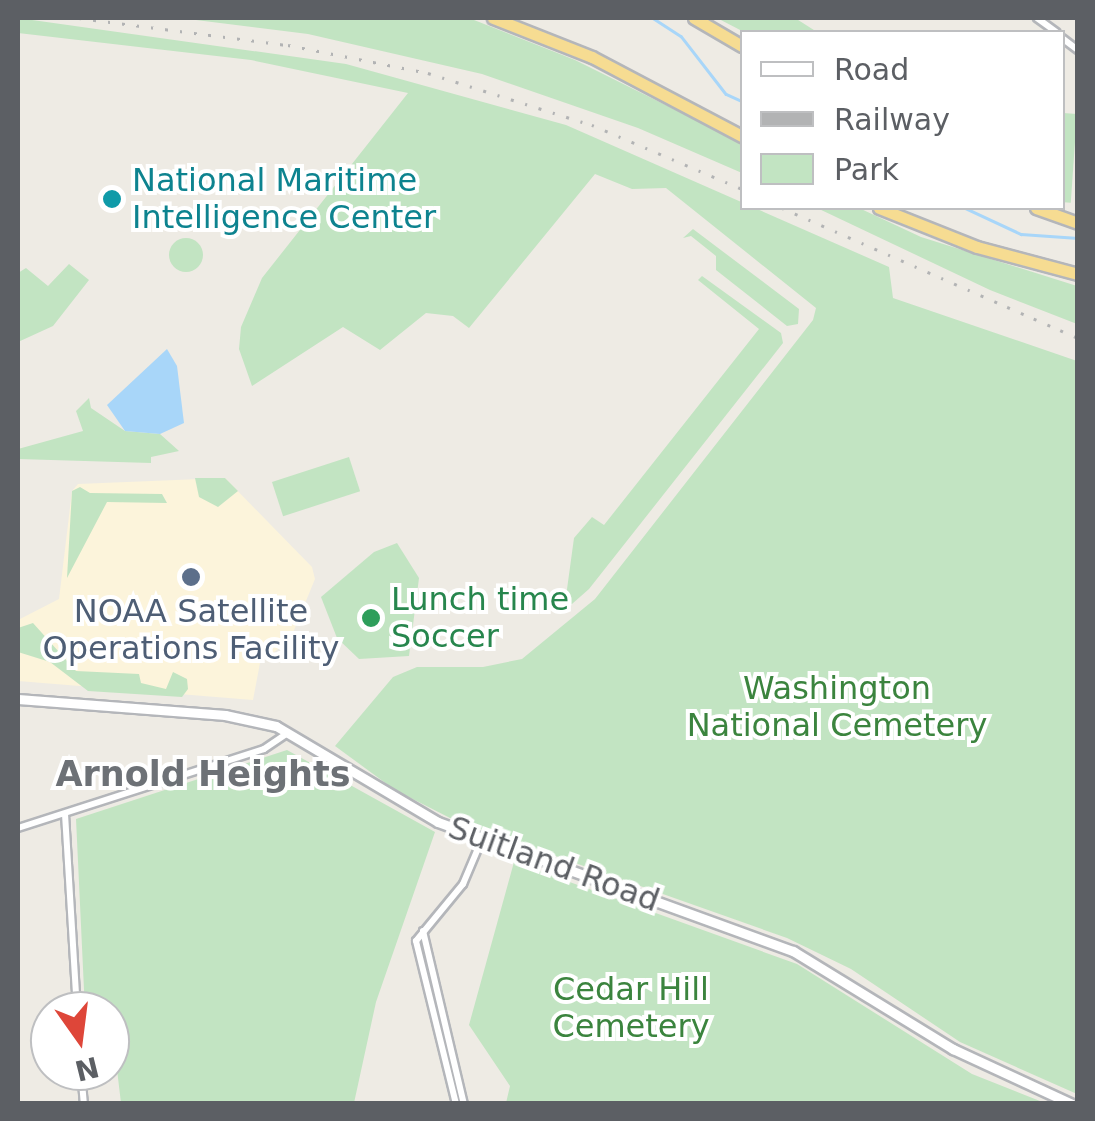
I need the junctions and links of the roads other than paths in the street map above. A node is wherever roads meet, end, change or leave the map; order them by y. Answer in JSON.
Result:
{"nodes":[{"id":1,"x":493,"y":18,"type":"edge"},
{"id":2,"x":694,"y":18,"type":"edge"},
{"id":3,"x":740,"y":45,"type":"edge"},
{"id":4,"x":740,"y":135,"type":"edge"},
{"id":5,"x":884,"y":210,"type":"edge"},
{"id":6,"x":1042,"y":210,"type":"edge"},
{"id":7,"x":1078,"y":223,"type":"edge"},
{"id":8,"x":1078,"y":274,"type":"edge"},
{"id":9,"x":18,"y":700,"type":"edge"},
{"id":10,"x":289,"y":732,"type":"junction"},
{"id":11,"x":65,"y":814,"type":"junction"},
{"id":12,"x":18,"y":828,"type":"edge"},
{"id":13,"x":482,"y":839,"type":"junction"},
{"id":14,"x":422,"y":930,"type":"junction"},
{"id":15,"x":75,"y":991,"type":"edge"},
{"id":16,"x":456,"y":1104,"type":"edge"},
{"id":17,"x":464,"y":1104,"type":"edge"},
{"id":18,"x":1072,"y":1104,"type":"edge"}],
"edges":[{"from":1,"to":4,"type":"highway"},
{"from":2,"to":3,"type":"highway"},
{"from":5,"to":8,"type":"highway"},
{"from":6,"to":7,"type":"highway"},
{"from":9,"to":10,"type":"main road","name":"Suitland Road"},
{"from":10,"to":11,"type":"street"},
{"from":10,"to":13,"type":"main road","name":"Suitland Road"},
{"from":11,"to":12,"type":"street"},
{"from":11,"to":15,"type":"street"},
{"from":13,"to":14,"type":"street"},
{"from":13,"to":18,"type":"main road","name":"Suitland Road"},
{"from":14,"to":16,"type":"street"},
{"from":14,"to":17,"type":"street"}]}
